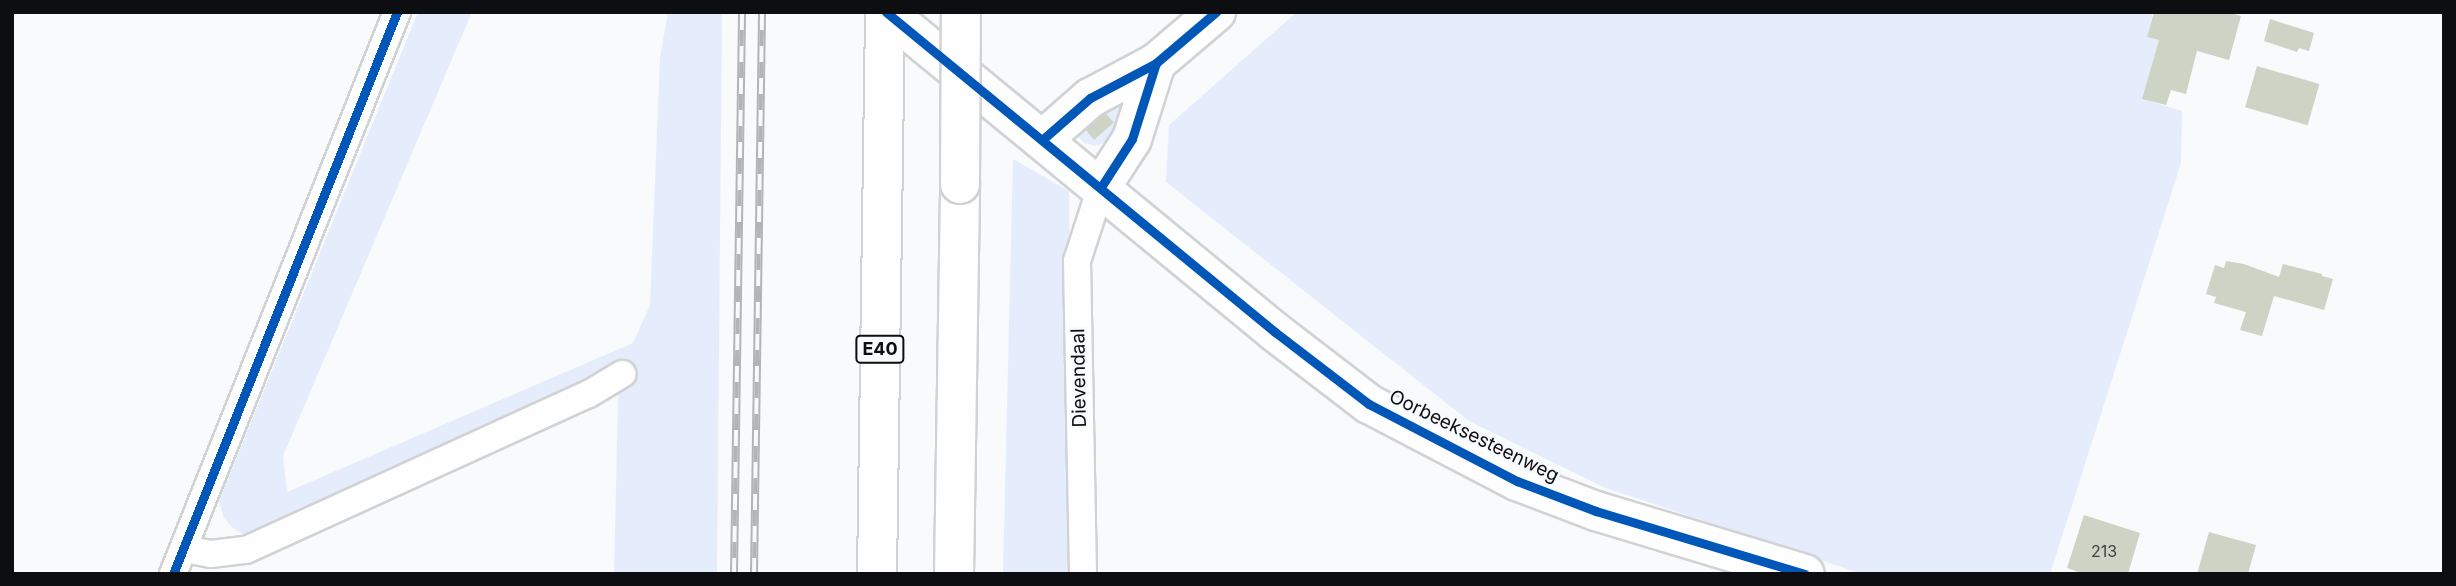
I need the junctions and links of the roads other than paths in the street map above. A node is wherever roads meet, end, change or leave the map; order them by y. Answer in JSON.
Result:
{"nodes":[{"id":1,"x":397,"y":12,"type":"edge"},
{"id":2,"x":886,"y":12,"type":"edge"},
{"id":3,"x":961,"y":12,"type":"edge"},
{"id":4,"x":1216,"y":12,"type":"edge"},
{"id":5,"x":1156,"y":63,"type":"junction"},
{"id":6,"x":1042,"y":140,"type":"junction"},
{"id":7,"x":1101,"y":187,"type":"junction"},
{"id":8,"x":622,"y":374,"type":"dead end"},
{"id":9,"x":185,"y":549,"type":"junction"},
{"id":10,"x":173,"y":574,"type":"edge"},
{"id":11,"x":877,"y":574,"type":"edge"},
{"id":12,"x":954,"y":574,"type":"edge"},
{"id":13,"x":1083,"y":574,"type":"edge"},
{"id":14,"x":1805,"y":574,"type":"edge"}],
"edges":[{"from":1,"to":9,"type":"street"},
{"from":2,"to":6,"type":"main road","name":"Oorbeeksesteenweg"},
{"from":2,"to":11,"type":"main road","number":"E40"},
{"from":3,"to":12,"type":"main road","bridge":true},
{"from":4,"to":5,"type":"main road"},
{"from":5,"to":6,"type":"main road"},
{"from":5,"to":7,"type":"main road"},
{"from":6,"to":7,"type":"main road","name":"Oorbeeksesteenweg"},
{"from":7,"to":13,"type":"street","name":"Dievendaal"},
{"from":7,"to":14,"type":"main road","name":"Oorbeeksesteenweg"},
{"from":8,"to":9,"type":"street"},
{"from":9,"to":10,"type":"street"}]}
